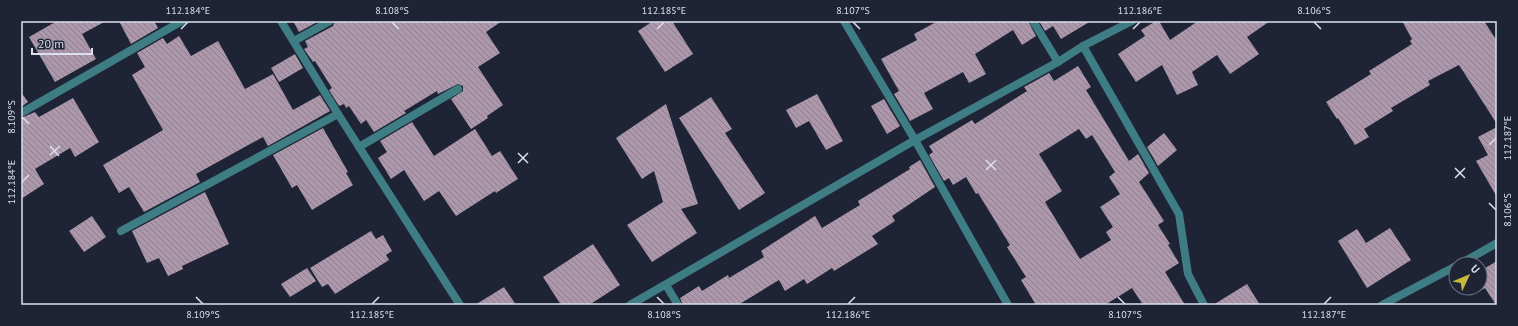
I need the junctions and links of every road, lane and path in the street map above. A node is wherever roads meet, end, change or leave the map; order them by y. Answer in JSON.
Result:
{"nodes":[{"id":1,"x":182,"y":21,"type":"edge"},
{"id":2,"x":281,"y":21,"type":"edge"},
{"id":3,"x":330,"y":21,"type":"edge"},
{"id":4,"x":844,"y":21,"type":"edge"},
{"id":5,"x":1033,"y":21,"type":"edge"},
{"id":6,"x":1132,"y":21,"type":"edge"},
{"id":7,"x":294,"y":42,"type":"junction"},
{"id":8,"x":1083,"y":46,"type":"junction"},
{"id":9,"x":1058,"y":62,"type":"junction"},
{"id":10,"x":458,"y":89,"type":"dead end"},
{"id":11,"x":21,"y":113,"type":"edge"},
{"id":12,"x":338,"y":114,"type":"junction"},
{"id":13,"x":914,"y":140,"type":"junction"},
{"id":14,"x":359,"y":147,"type":"junction"},
{"id":15,"x":122,"y":231,"type":"dead end"},
{"id":16,"x":1497,"y":243,"type":"edge"},
{"id":17,"x":1474,"y":256,"type":"edge"},
{"id":18,"x":1448,"y":270,"type":"edge"},
{"id":19,"x":666,"y":285,"type":"junction"},
{"id":20,"x":460,"y":305,"type":"edge"},
{"id":21,"x":630,"y":305,"type":"edge"},
{"id":22,"x":678,"y":305,"type":"edge"},
{"id":23,"x":1008,"y":305,"type":"edge"},
{"id":24,"x":1204,"y":305,"type":"edge"},
{"id":25,"x":1382,"y":305,"type":"edge"}],
"edges":[{"from":1,"to":11,"type":"street"},
{"from":2,"to":7,"type":"street"},
{"from":3,"to":7,"type":"street"},
{"from":4,"to":13,"type":"street"},
{"from":5,"to":9,"type":"street"},
{"from":6,"to":8,"type":"street"},
{"from":7,"to":12,"type":"street"},
{"from":8,"to":9,"type":"street"},
{"from":8,"to":24,"type":"street"},
{"from":9,"to":13,"type":"street"},
{"from":10,"to":14,"type":"street"},
{"from":12,"to":14,"type":"street"},
{"from":12,"to":15,"type":"street"},
{"from":13,"to":19,"type":"street"},
{"from":13,"to":23,"type":"street"},
{"from":14,"to":20,"type":"street"},
{"from":16,"to":17,"type":"street"},
{"from":18,"to":25,"type":"street"},
{"from":19,"to":21,"type":"street"},
{"from":19,"to":22,"type":"street"}]}
